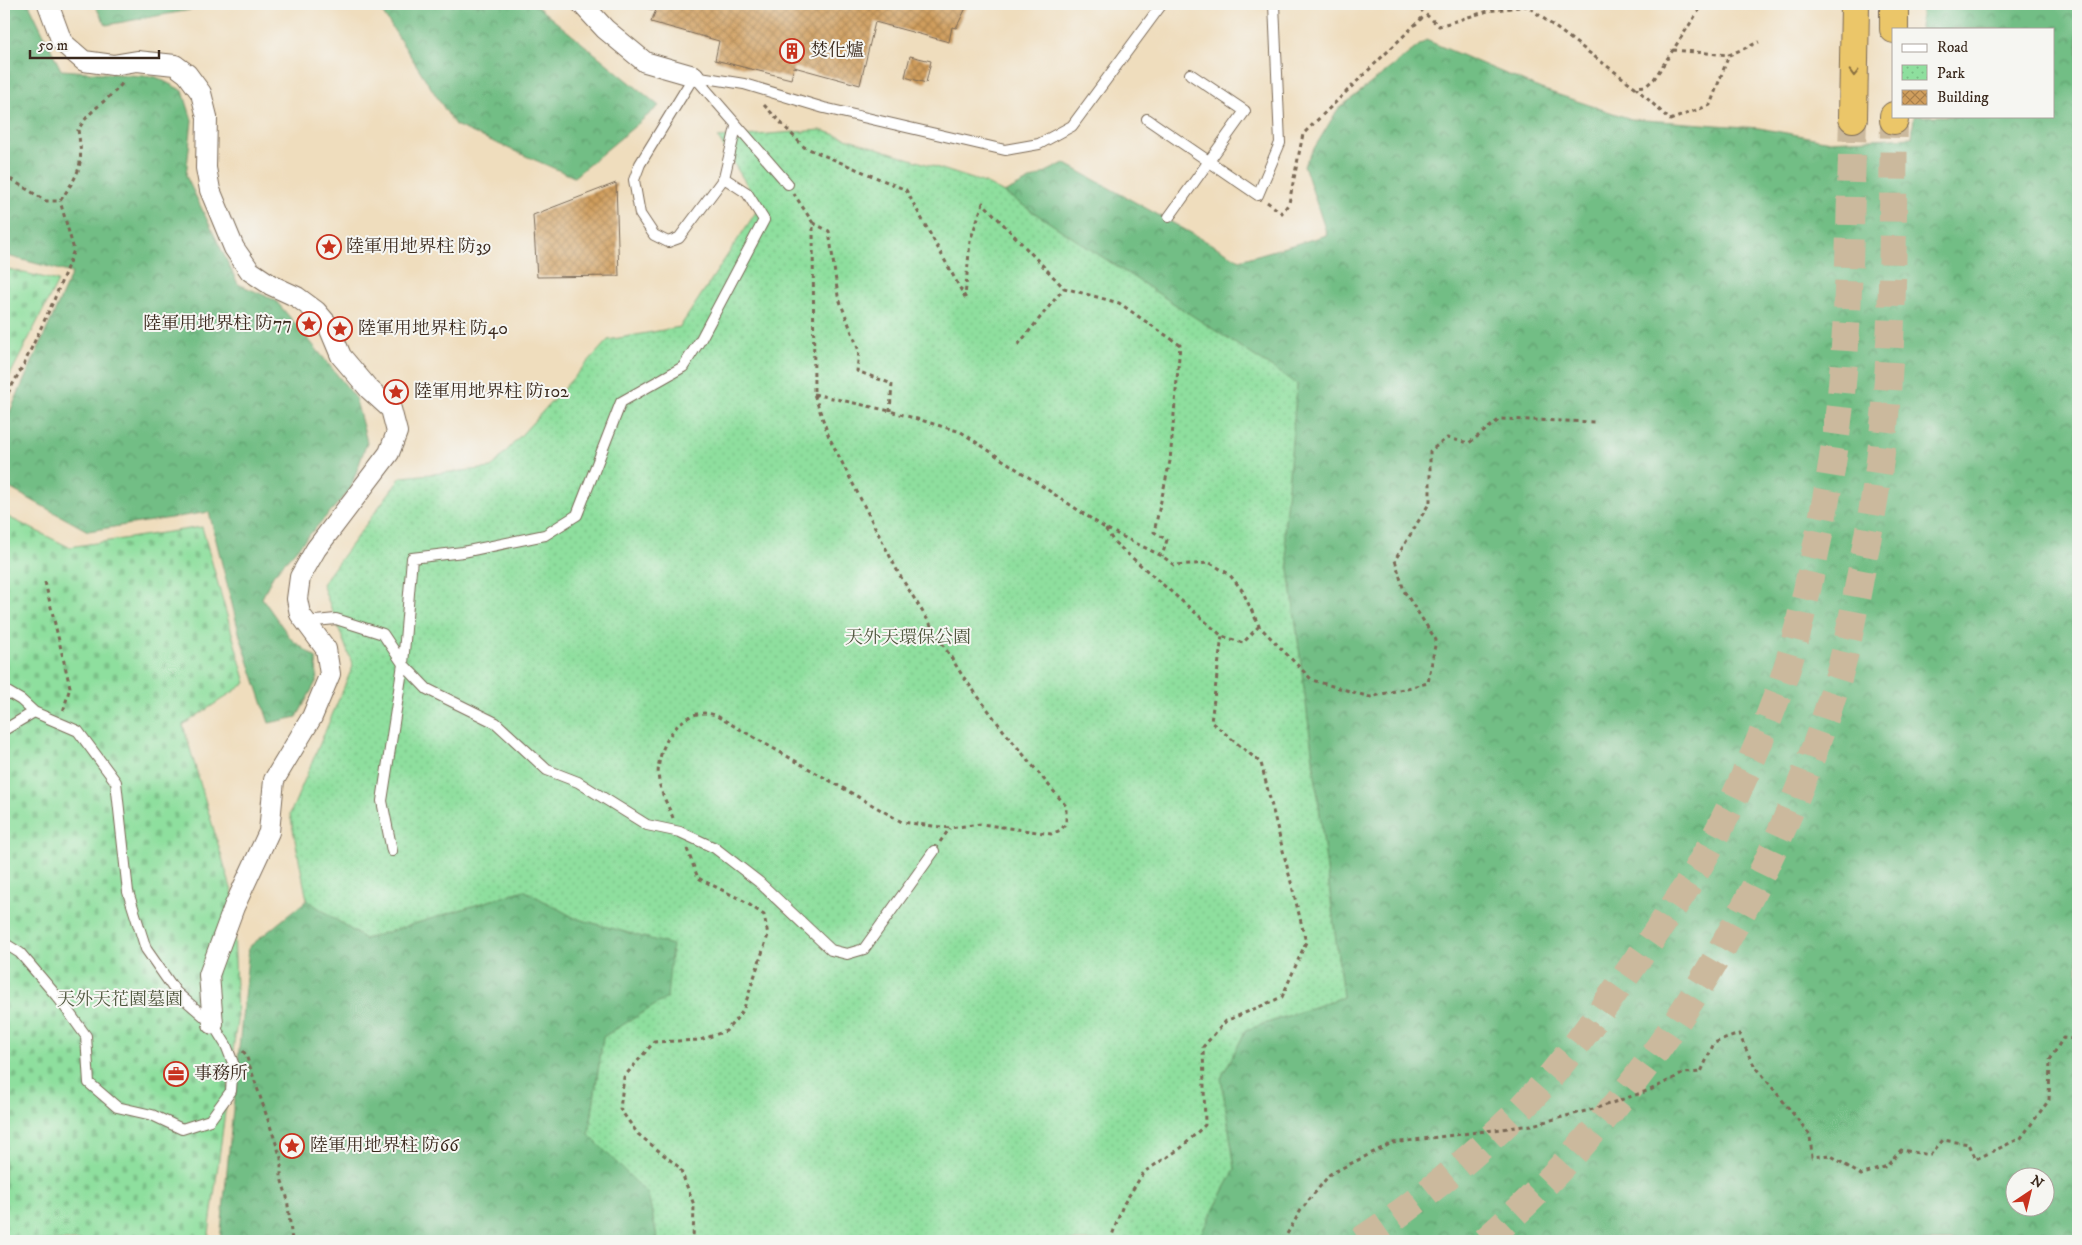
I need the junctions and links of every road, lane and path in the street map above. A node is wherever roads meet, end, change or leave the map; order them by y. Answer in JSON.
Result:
{"nodes":[{"id":1,"x":48,"y":4,"type":"edge"},
{"id":2,"x":582,"y":4,"type":"edge"},
{"id":3,"x":1162,"y":4,"type":"edge"},
{"id":4,"x":1274,"y":4,"type":"edge"},
{"id":5,"x":1414,"y":4,"type":"edge"},
{"id":6,"x":1708,"y":4,"type":"edge"},
{"id":7,"x":1894,"y":4,"type":"edge"},
{"id":8,"x":1855,"y":15,"type":"edge"},
{"id":9,"x":1425,"y":16,"type":"junction"},
{"id":10,"x":1894,"y":28,"type":"edge"},
{"id":11,"x":1759,"y":42,"type":"dead end"},
{"id":12,"x":1673,"y":50,"type":"junction"},
{"id":13,"x":1729,"y":55,"type":"junction"},
{"id":14,"x":137,"y":62,"type":"junction"},
{"id":15,"x":1190,"y":74,"type":"dead end"},
{"id":16,"x":694,"y":76,"type":"junction"},
{"id":17,"x":744,"y":84,"type":"junction"},
{"id":18,"x":1635,"y":87,"type":"junction"},
{"id":19,"x":1853,"y":118,"type":"tunnel mouth"},
{"id":20,"x":1147,"y":119,"type":"dead end"},
{"id":21,"x":736,"y":127,"type":"junction"},
{"id":22,"x":1208,"y":162,"type":"junction"},
{"id":23,"x":4,"y":175,"type":"edge"},
{"id":24,"x":724,"y":178,"type":"junction"},
{"id":25,"x":788,"y":184,"type":"joint"},
{"id":26,"x":1258,"y":195,"type":"junction"},
{"id":27,"x":60,"y":201,"type":"junction"},
{"id":28,"x":1169,"y":218,"type":"dead end"},
{"id":29,"x":813,"y":223,"type":"junction"},
{"id":30,"x":1064,"y":288,"type":"junction"},
{"id":31,"x":1018,"y":345,"type":"dead end"},
{"id":32,"x":814,"y":394,"type":"junction"},
{"id":33,"x":4,"y":400,"type":"edge"},
{"id":34,"x":890,"y":411,"type":"junction"},
{"id":35,"x":1597,"y":422,"type":"dead end"},
{"id":36,"x":1105,"y":528,"type":"junction"},
{"id":37,"x":1162,"y":556,"type":"junction"},
{"id":38,"x":45,"y":582,"type":"dead end"},
{"id":39,"x":304,"y":622,"type":"junction"},
{"id":40,"x":1259,"y":626,"type":"junction"},
{"id":41,"x":1222,"y":636,"type":"junction"},
{"id":42,"x":403,"y":664,"type":"junction"},
{"id":43,"x":4,"y":690,"type":"edge"},
{"id":44,"x":34,"y":712,"type":"junction"},
{"id":45,"x":60,"y":723,"type":"junction"},
{"id":46,"x":4,"y":730,"type":"edge"},
{"id":47,"x":680,"y":832,"type":"junction"},
{"id":48,"x":934,"y":851,"type":"dead end"},
{"id":49,"x":392,"y":852,"type":"dead end"},
{"id":50,"x":4,"y":943,"type":"edge"},
{"id":51,"x":213,"y":1024,"type":"junction"},
{"id":52,"x":2078,"y":1035,"type":"edge"},
{"id":53,"x":241,"y":1048,"type":"dead end"},
{"id":54,"x":292,"y":1241,"type":"edge"},
{"id":55,"x":693,"y":1241,"type":"edge"},
{"id":56,"x":1110,"y":1241,"type":"edge"},
{"id":57,"x":1283,"y":1241,"type":"edge"}],
"edges":[{"from":1,"to":14,"type":"street"},
{"from":2,"to":16,"type":"street"},
{"from":3,"to":17,"type":"lane"},
{"from":4,"to":26,"type":"lane"},
{"from":5,"to":9,"type":"path"},
{"from":6,"to":12,"type":"path"},
{"from":7,"to":10,"type":"highway"},
{"from":8,"to":19,"type":"highway","one_way":true},
{"from":9,"to":18,"type":"path"},
{"from":9,"to":26,"type":"path"},
{"from":11,"to":13,"type":"path"},
{"from":12,"to":13,"type":"path"},
{"from":12,"to":18,"type":"path"},
{"from":13,"to":18,"type":"path"},
{"from":14,"to":27,"type":"path"},
{"from":14,"to":39,"type":"street"},
{"from":15,"to":22,"type":"lane"},
{"from":16,"to":17,"type":"lane"},
{"from":16,"to":21,"type":"lane"},
{"from":16,"to":24,"type":"lane"},
{"from":17,"to":30,"type":"path"},
{"from":20,"to":22,"type":"lane"},
{"from":21,"to":24,"type":"lane"},
{"from":21,"to":25,"type":"lane"},
{"from":22,"to":26,"type":"lane"},
{"from":22,"to":28,"type":"lane"},
{"from":23,"to":27,"type":"path"},
{"from":24,"to":42,"type":"lane"},
{"from":25,"to":29,"type":"path"},
{"from":27,"to":33,"type":"path"},
{"from":29,"to":32,"type":"path"},
{"from":29,"to":34,"type":"path"},
{"from":30,"to":31,"type":"path"},
{"from":30,"to":37,"type":"path"},
{"from":32,"to":34,"type":"path"},
{"from":32,"to":47,"type":"path"},
{"from":34,"to":36,"type":"path"},
{"from":35,"to":40,"type":"path"},
{"from":36,"to":37,"type":"path"},
{"from":36,"to":41,"type":"path"},
{"from":37,"to":40,"type":"path"},
{"from":38,"to":45,"type":"path"},
{"from":39,"to":42,"type":"lane"},
{"from":39,"to":51,"type":"street"},
{"from":40,"to":41,"type":"path"},
{"from":41,"to":56,"type":"path"},
{"from":42,"to":47,"type":"lane"},
{"from":42,"to":49,"type":"lane"},
{"from":43,"to":44,"type":"lane"},
{"from":44,"to":45,"type":"lane"},
{"from":44,"to":46,"type":"lane"},
{"from":45,"to":51,"type":"lane"},
{"from":47,"to":48,"type":"lane"},
{"from":47,"to":55,"type":"path"},
{"from":50,"to":51,"type":"lane"},
{"from":52,"to":57,"type":"path"},
{"from":53,"to":54,"type":"path"}]}
